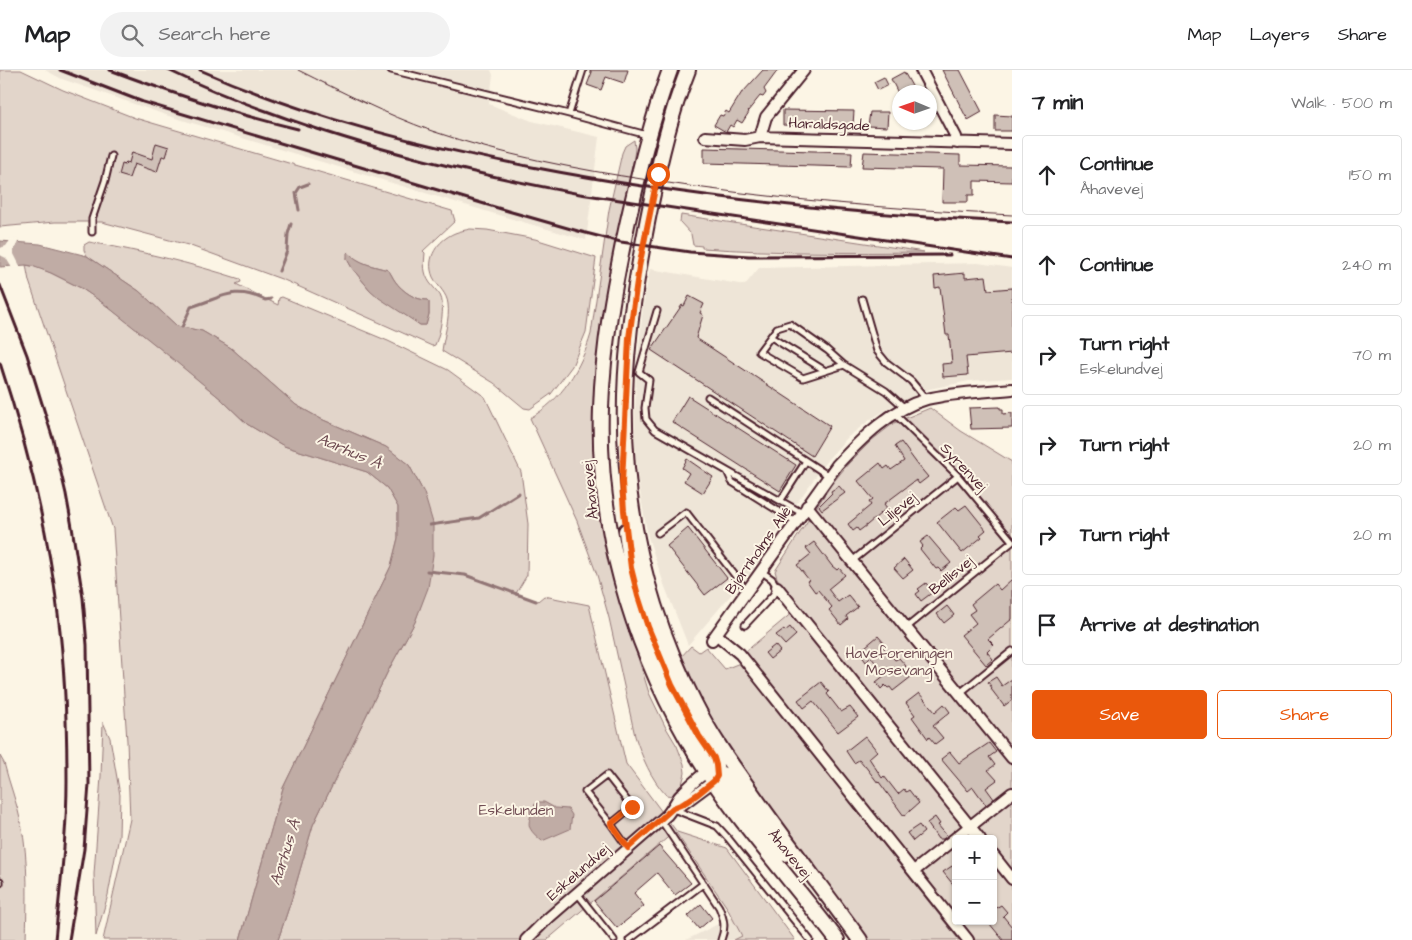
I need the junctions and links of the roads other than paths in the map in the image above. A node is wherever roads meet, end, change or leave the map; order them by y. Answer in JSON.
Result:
{"nodes":[{"id":1,"x":391,"y":70,"type":"edge"},
{"id":2,"x":583,"y":70,"type":"edge"},
{"id":3,"x":670,"y":70,"type":"edge"},
{"id":4,"x":688,"y":70,"type":"edge"},
{"id":5,"x":804,"y":70,"type":"edge"},
{"id":6,"x":921,"y":70,"type":"edge"},
{"id":7,"x":569,"y":114,"type":"junction"},
{"id":8,"x":648,"y":135,"type":"junction"},
{"id":9,"x":705,"y":137,"type":"dead end"},
{"id":10,"x":760,"y":137,"type":"junction"},
{"id":11,"x":957,"y":143,"type":"junction"},
{"id":12,"x":1012,"y":144,"type":"edge"},
{"id":13,"x":111,"y":156,"type":"dead end"},
{"id":14,"x":92,"y":232,"type":"dead end"},
{"id":15,"x":862,"y":299,"type":"dead end"},
{"id":16,"x":656,"y":311,"type":"dead end"},
{"id":17,"x":770,"y":337,"type":"junction"},
{"id":18,"x":844,"y":365,"type":"junction"},
{"id":19,"x":824,"y":370,"type":"junction"},
{"id":20,"x":1012,"y":389,"type":"edge"},
{"id":21,"x":708,"y":397,"type":"dead end"},
{"id":22,"x":926,"y":400,"type":"junction"},
{"id":23,"x":906,"y":408,"type":"junction"},
{"id":24,"x":625,"y":411,"type":"junction"},
{"id":25,"x":895,"y":414,"type":"junction"},
{"id":26,"x":806,"y":461,"type":"junction"},
{"id":27,"x":727,"y":471,"type":"junction"},
{"id":28,"x":829,"y":476,"type":"junction"},
{"id":29,"x":958,"y":476,"type":"junction"},
{"id":30,"x":781,"y":500,"type":"junction"},
{"id":31,"x":802,"y":514,"type":"junction"},
{"id":32,"x":658,"y":533,"type":"dead end"},
{"id":33,"x":1012,"y":541,"type":"edge"},
{"id":34,"x":852,"y":561,"type":"junction"},
{"id":35,"x":762,"y":572,"type":"junction"},
{"id":36,"x":777,"y":587,"type":"junction"},
{"id":37,"x":748,"y":592,"type":"junction"},
{"id":38,"x":744,"y":625,"type":"dead end"},
{"id":39,"x":906,"y":628,"type":"junction"},
{"id":40,"x":1012,"y":651,"type":"edge"},
{"id":41,"x":959,"y":693,"type":"junction"},
{"id":42,"x":1012,"y":758,"type":"edge"},
{"id":43,"x":713,"y":774,"type":"junction"},
{"id":44,"x":1012,"y":793,"type":"edge"},
{"id":45,"x":673,"y":808,"type":"junction"},
{"id":46,"x":661,"y":820,"type":"junction"},
{"id":47,"x":611,"y":824,"type":"junction"},
{"id":48,"x":970,"y":826,"type":"junction"},
{"id":49,"x":977,"y":835,"type":"edge"},
{"id":50,"x":628,"y":848,"type":"junction"},
{"id":51,"x":997,"y":860,"type":"edge"},
{"id":52,"x":914,"y":872,"type":"junction"},
{"id":53,"x":1012,"y":879,"type":"edge"},
{"id":54,"x":703,"y":884,"type":"junction"},
{"id":55,"x":576,"y":893,"type":"junction"},
{"id":56,"x":526,"y":940,"type":"edge"},
{"id":57,"x":614,"y":940,"type":"edge"},
{"id":58,"x":629,"y":940,"type":"edge"},
{"id":59,"x":721,"y":940,"type":"edge"},
{"id":60,"x":810,"y":940,"type":"edge"},
{"id":61,"x":837,"y":940,"type":"edge"},
{"id":62,"x":859,"y":940,"type":"edge"},
{"id":63,"x":968,"y":940,"type":"edge"}],
"edges":[{"from":1,"to":7,"type":"lane"},
{"from":2,"to":7,"type":"lane"},
{"from":3,"to":8,"type":"main road","name":"Åhavevej"},
{"from":4,"to":24,"type":"main road","name":"Åhavevej"},
{"from":5,"to":10,"type":"street"},
{"from":6,"to":11,"type":"street"},
{"from":7,"to":8,"type":"lane"},
{"from":8,"to":43,"type":"main road","name":"Åhavevej"},
{"from":9,"to":10,"type":"street","name":"Haraldsgade"},
{"from":10,"to":11,"type":"street","name":"Haraldsgade"},
{"from":11,"to":12,"type":"street","name":"Haraldsgade"},
{"from":13,"to":14,"type":"lane"},
{"from":15,"to":22,"type":"lane"},
{"from":16,"to":27,"type":"lane"},
{"from":17,"to":18,"type":"lane"},
{"from":17,"to":19,"type":"lane"},
{"from":17,"to":19,"type":"lane"},
{"from":18,"to":19,"type":"lane"},
{"from":18,"to":23,"type":"lane"},
{"from":20,"to":22,"type":"street","name":"Bjørnholms Allé"},
{"from":21,"to":26,"type":"lane"},
{"from":22,"to":23,"type":"street","name":"Bjørnholms Allé"},
{"from":23,"to":25,"type":"street","name":"Bjørnholms Allé"},
{"from":24,"to":43,"type":"main road"},
{"from":24,"to":62,"type":"main road","name":"Åhavevej"},
{"from":25,"to":28,"type":"street","name":"Bjørnholms Allé"},
{"from":25,"to":29,"type":"lane","name":"Syrenvej"},
{"from":26,"to":28,"type":"lane"},
{"from":26,"to":30,"type":"lane","name":"Bjørnholms Allé"},
{"from":27,"to":30,"type":"lane"},
{"from":27,"to":31,"type":"lane"},
{"from":28,"to":31,"type":"street","name":"Bjørnholms Allé"},
{"from":29,"to":33,"type":"lane","name":"Syrenvej"},
{"from":29,"to":34,"type":"lane","name":"Liljevej"},
{"from":30,"to":31,"type":"lane"},
{"from":31,"to":34,"type":"street"},
{"from":31,"to":35,"type":"street","name":"Bjørnholms Allé"},
{"from":32,"to":37,"type":"lane"},
{"from":33,"to":39,"type":"lane","name":"Bellisvej"},
{"from":34,"to":39,"type":"street"},
{"from":35,"to":36,"type":"lane"},
{"from":35,"to":37,"type":"street","name":"Bjørnholms Allé"},
{"from":36,"to":38,"type":"lane"},
{"from":36,"to":48,"type":"street"},
{"from":37,"to":52,"type":"street","name":"Bjørnholms Allé"},
{"from":39,"to":41,"type":"street"},
{"from":40,"to":41,"type":"lane"},
{"from":41,"to":42,"type":"street"},
{"from":43,"to":45,"type":"street","name":"Eskelundvej"},
{"from":43,"to":61,"type":"main road","name":"Åhavevej"},
{"from":43,"to":62,"type":"main road"},
{"from":44,"to":48,"type":"street"},
{"from":45,"to":46,"type":"street","name":"Eskelundvej"},
{"from":45,"to":60,"type":"lane"},
{"from":46,"to":50,"type":"street","name":"Eskelundvej"},
{"from":46,"to":54,"type":"lane"},
{"from":47,"to":47,"type":"lane"},
{"from":47,"to":50,"type":"lane"},
{"from":48,"to":49,"type":"street"},
{"from":48,"to":52,"type":"street"},
{"from":50,"to":55,"type":"street","name":"Eskelundvej"},
{"from":51,"to":53,"type":"street"},
{"from":52,"to":63,"type":"street"},
{"from":54,"to":58,"type":"lane"},
{"from":54,"to":59,"type":"lane"},
{"from":55,"to":56,"type":"street","name":"Eskelundvej"},
{"from":55,"to":57,"type":"lane"}]}
